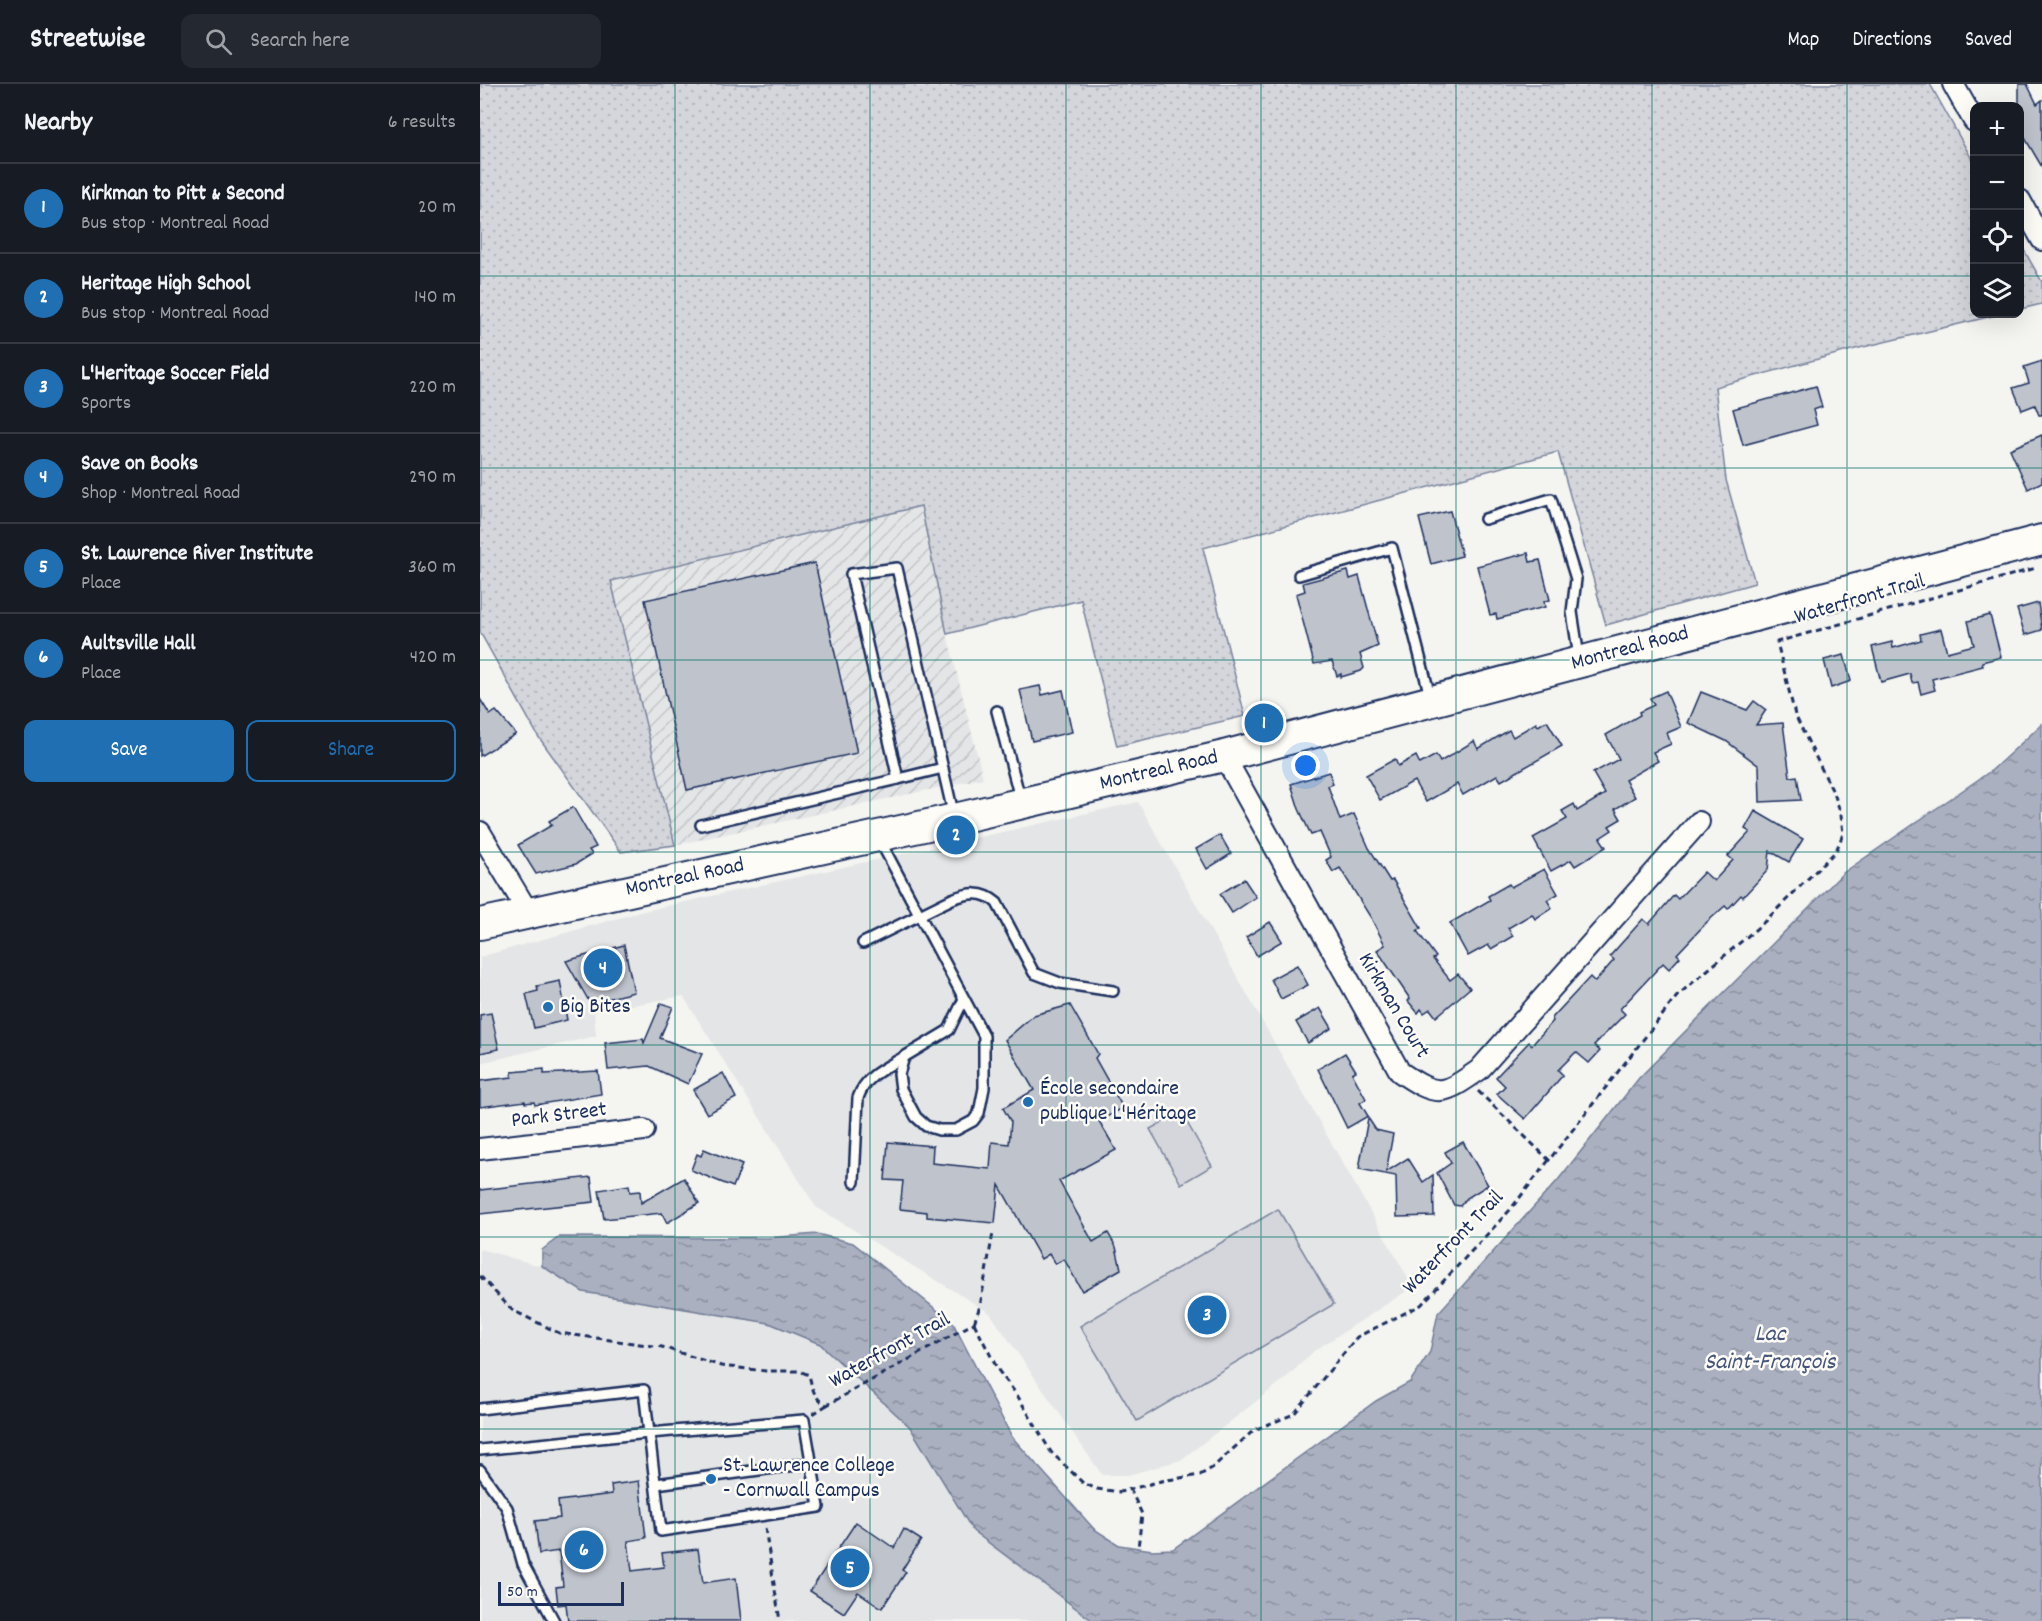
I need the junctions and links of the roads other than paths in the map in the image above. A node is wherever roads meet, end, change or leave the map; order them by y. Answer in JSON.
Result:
{"nodes":[{"id":1,"x":1953,"y":84,"type":"edge"},
{"id":2,"x":1970,"y":114,"type":"edge"},
{"id":3,"x":2024,"y":209,"type":"edge"},
{"id":4,"x":2042,"y":240,"type":"edge"},
{"id":5,"x":1485,"y":519,"type":"dead end"},
{"id":6,"x":2042,"y":540,"type":"edge"},
{"id":7,"x":1299,"y":576,"type":"dead end"},
{"id":8,"x":1580,"y":662,"type":"junction"},
{"id":9,"x":1431,"y":702,"type":"junction"},
{"id":10,"x":997,"y":711,"type":"dead end"},
{"id":11,"x":1224,"y":756,"type":"junction"},
{"id":12,"x":943,"y":768,"type":"junction"},
{"id":13,"x":898,"y":779,"type":"junction"},
{"id":14,"x":1021,"y":804,"type":"junction"},
{"id":15,"x":955,"y":819,"type":"junction"},
{"id":16,"x":1700,"y":822,"type":"dead end"},
{"id":17,"x":701,"y":825,"type":"dead end"},
{"id":18,"x":480,"y":832,"type":"edge"},
{"id":19,"x":878,"y":837,"type":"junction"},
{"id":20,"x":528,"y":912,"type":"junction"},
{"id":21,"x":918,"y":916,"type":"junction"},
{"id":22,"x":480,"y":924,"type":"edge"},
{"id":23,"x":863,"y":943,"type":"dead end"},
{"id":24,"x":1113,"y":992,"type":"dead end"},
{"id":25,"x":963,"y":1001,"type":"junction"},
{"id":26,"x":904,"y":1057,"type":"junction"},
{"id":27,"x":644,"y":1130,"type":"dead end"},
{"id":28,"x":480,"y":1149,"type":"edge"},
{"id":29,"x":854,"y":1182,"type":"dead end"},
{"id":30,"x":480,"y":1409,"type":"edge"},
{"id":31,"x":649,"y":1433,"type":"junction"},
{"id":32,"x":480,"y":1450,"type":"edge"},
{"id":33,"x":811,"y":1462,"type":"junction"},
{"id":34,"x":480,"y":1470,"type":"edge"},
{"id":35,"x":656,"y":1484,"type":"junction"},
{"id":36,"x":554,"y":1621,"type":"edge"}],
"edges":[{"from":1,"to":2,"type":"street"},
{"from":3,"to":4,"type":"street"},
{"from":5,"to":8,"type":"lane"},
{"from":6,"to":8,"type":"main road","name":"Montreal Road"},
{"from":7,"to":9,"type":"lane"},
{"from":8,"to":9,"type":"main road","name":"Montreal Road"},
{"from":9,"to":11,"type":"main road","name":"Montreal Road"},
{"from":10,"to":14,"type":"lane"},
{"from":11,"to":14,"type":"main road","name":"Montreal Road"},
{"from":11,"to":16,"type":"street","name":"Kirkman Court"},
{"from":12,"to":13,"type":"lane"},
{"from":12,"to":13,"type":"lane"},
{"from":12,"to":15,"type":"lane"},
{"from":13,"to":17,"type":"lane"},
{"from":14,"to":15,"type":"main road","name":"Montreal Road"},
{"from":15,"to":19,"type":"main road","name":"Montreal Road"},
{"from":18,"to":20,"type":"street"},
{"from":19,"to":20,"type":"main road","name":"Montreal Road"},
{"from":19,"to":21,"type":"lane"},
{"from":20,"to":22,"type":"main road","name":"Montreal Road"},
{"from":21,"to":23,"type":"lane"},
{"from":21,"to":24,"type":"lane"},
{"from":21,"to":25,"type":"lane"},
{"from":25,"to":26,"type":"lane"},
{"from":25,"to":26,"type":"lane"},
{"from":26,"to":29,"type":"lane"},
{"from":27,"to":28,"type":"street","name":"Park Street"},
{"from":30,"to":31,"type":"lane"},
{"from":31,"to":32,"type":"lane"},
{"from":31,"to":33,"type":"lane"},
{"from":31,"to":35,"type":"lane"},
{"from":33,"to":35,"type":"lane"},
{"from":33,"to":35,"type":"lane"},
{"from":34,"to":36,"type":"lane"}]}
